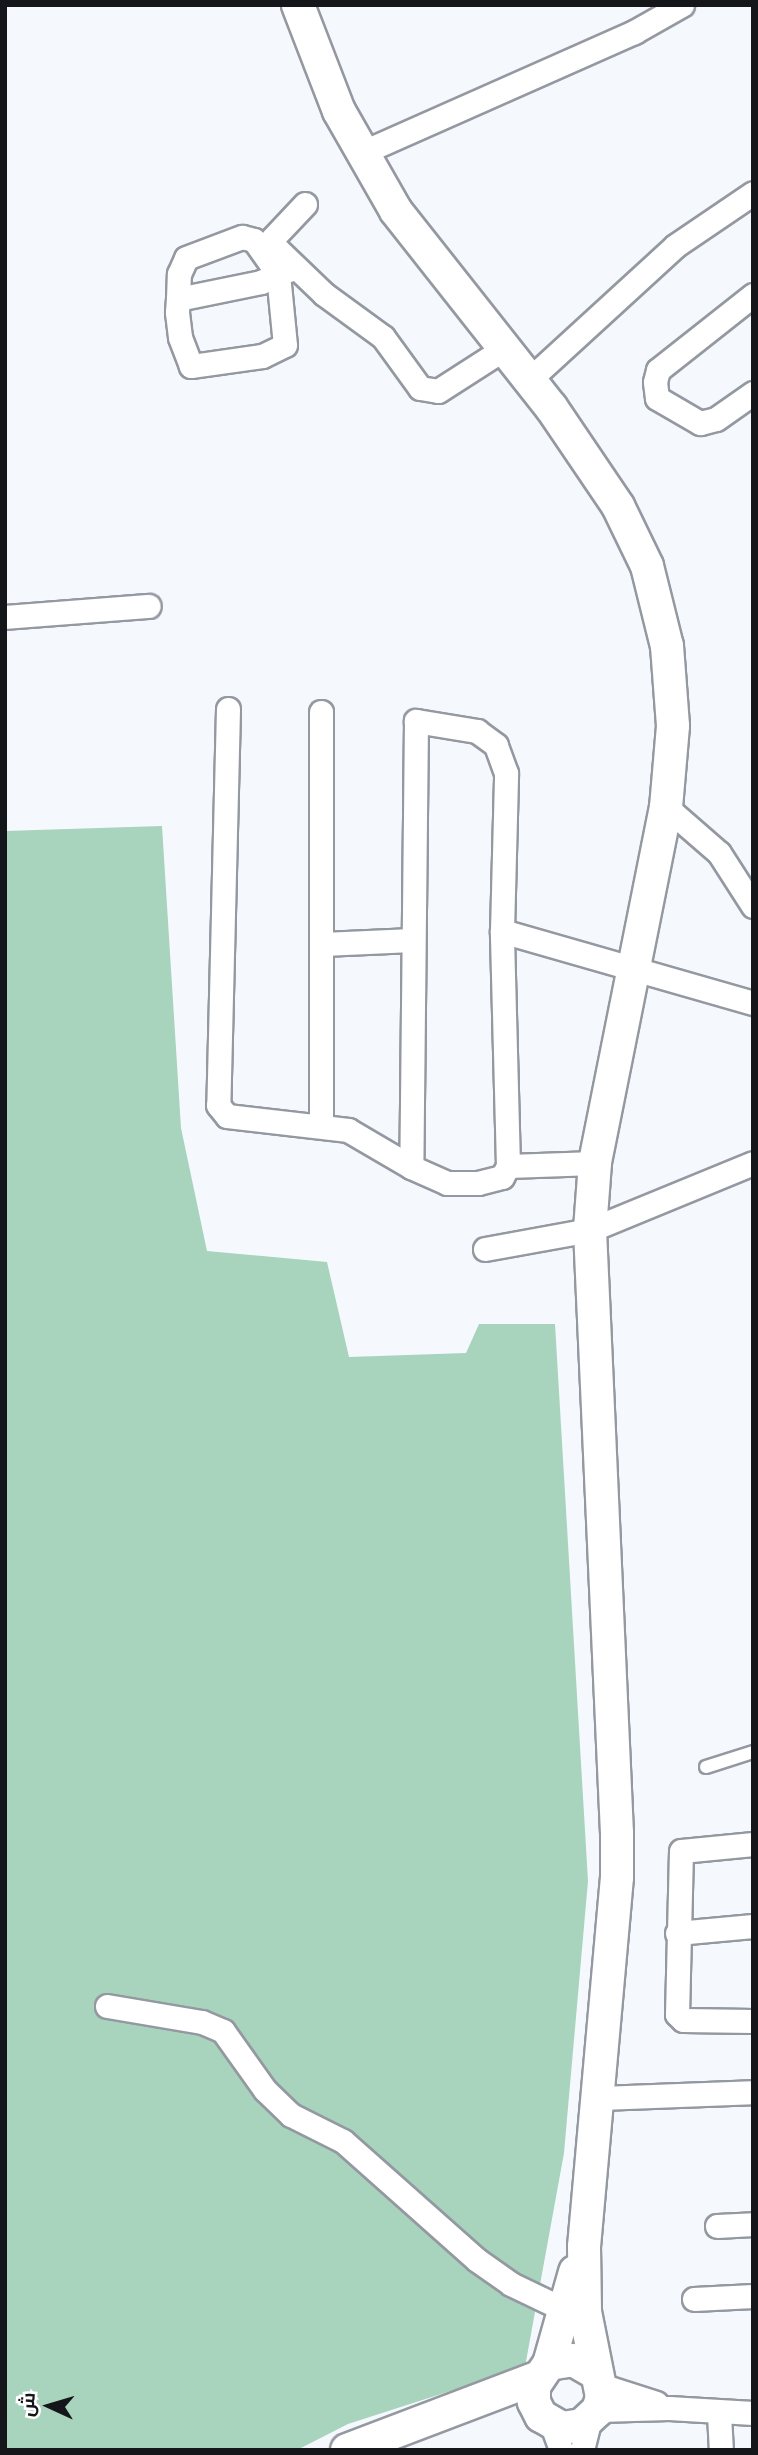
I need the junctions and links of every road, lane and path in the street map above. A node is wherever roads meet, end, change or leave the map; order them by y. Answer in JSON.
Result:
{"nodes":[{"id":1,"x":298,"y":5,"type":"edge"},
{"id":2,"x":682,"y":5,"type":"edge"},
{"id":3,"x":361,"y":153,"type":"junction"},
{"id":4,"x":753,"y":193,"type":"edge"},
{"id":5,"x":305,"y":204,"type":"dead end"},
{"id":6,"x":286,"y":271,"type":"junction"},
{"id":7,"x":753,"y":295,"type":"edge"},
{"id":8,"x":178,"y":299,"type":"junction"},
{"id":9,"x":505,"y":348,"type":"junction"},
{"id":10,"x":530,"y":379,"type":"junction"},
{"id":11,"x":753,"y":393,"type":"edge"},
{"id":12,"x":149,"y":606,"type":"dead end"},
{"id":13,"x":5,"y":617,"type":"edge"},
{"id":14,"x":228,"y":709,"type":"dead end"},
{"id":15,"x":321,"y":712,"type":"dead end"},
{"id":16,"x":666,"y":807,"type":"junction"},
{"id":17,"x":753,"y":906,"type":"edge"},
{"id":18,"x":502,"y":931,"type":"junction"},
{"id":19,"x":412,"y":940,"type":"junction"},
{"id":20,"x":323,"y":944,"type":"junction"},
{"id":21,"x":633,"y":971,"type":"junction"},
{"id":22,"x":753,"y":1003,"type":"edge"},
{"id":23,"x":321,"y":1124,"type":"junction"},
{"id":24,"x":595,"y":1163,"type":"junction"},
{"id":25,"x":753,"y":1163,"type":"edge"},
{"id":26,"x":508,"y":1166,"type":"junction"},
{"id":27,"x":411,"y":1167,"type":"junction"},
{"id":28,"x":590,"y":1230,"type":"junction"},
{"id":29,"x":485,"y":1249,"type":"dead end"},
{"id":30,"x":753,"y":1752,"type":"edge"},
{"id":31,"x":706,"y":1767,"type":"dead end"},
{"id":32,"x":753,"y":1844,"type":"edge"},
{"id":33,"x":753,"y":1926,"type":"edge"},
{"id":34,"x":677,"y":1933,"type":"junction"},
{"id":35,"x":107,"y":2006,"type":"dead end"},
{"id":36,"x":753,"y":2021,"type":"edge"},
{"id":37,"x":753,"y":2092,"type":"edge"},
{"id":38,"x":599,"y":2098,"type":"junction"},
{"id":39,"x":753,"y":2224,"type":"edge"},
{"id":40,"x":718,"y":2226,"type":"dead end"},
{"id":41,"x":584,"y":2248,"type":"junction"},
{"id":42,"x":753,"y":2296,"type":"edge"},
{"id":43,"x":694,"y":2299,"type":"dead end"},
{"id":44,"x":563,"y":2309,"type":"junction"},
{"id":45,"x":543,"y":2371,"type":"junction"},
{"id":46,"x":595,"y":2396,"type":"junction"},
{"id":47,"x":468,"y":2405,"type":"junction"},
{"id":48,"x":753,"y":2413,"type":"edge"},
{"id":49,"x":719,"y":2414,"type":"junction"},
{"id":50,"x":553,"y":2432,"type":"edge"},
{"id":51,"x":347,"y":2450,"type":"edge"},
{"id":52,"x":582,"y":2450,"type":"edge"},
{"id":53,"x":721,"y":2450,"type":"edge"}],
"edges":[{"from":1,"to":3,"type":"street"},
{"from":2,"to":3,"type":"street"},
{"from":3,"to":9,"type":"street"},
{"from":4,"to":10,"type":"street"},
{"from":5,"to":6,"type":"street"},
{"from":6,"to":8,"type":"street"},
{"from":6,"to":8,"type":"street"},
{"from":6,"to":8,"type":"street"},
{"from":6,"to":9,"type":"street"},
{"from":7,"to":11,"type":"street"},
{"from":9,"to":10,"type":"street"},
{"from":10,"to":16,"type":"street"},
{"from":12,"to":13,"type":"street"},
{"from":14,"to":23,"type":"street"},
{"from":15,"to":20,"type":"street"},
{"from":16,"to":17,"type":"street"},
{"from":16,"to":21,"type":"street"},
{"from":18,"to":19,"type":"street"},
{"from":18,"to":21,"type":"street"},
{"from":18,"to":26,"type":"street"},
{"from":19,"to":20,"type":"street"},
{"from":19,"to":27,"type":"street"},
{"from":20,"to":23,"type":"street"},
{"from":21,"to":22,"type":"street"},
{"from":21,"to":24,"type":"street"},
{"from":23,"to":27,"type":"street"},
{"from":24,"to":26,"type":"street"},
{"from":24,"to":28,"type":"street"},
{"from":25,"to":28,"type":"street"},
{"from":26,"to":27,"type":"street"},
{"from":28,"to":29,"type":"street"},
{"from":28,"to":38,"type":"street"},
{"from":30,"to":31,"type":"lane"},
{"from":32,"to":34,"type":"street"},
{"from":33,"to":34,"type":"street"},
{"from":34,"to":36,"type":"street"},
{"from":35,"to":44,"type":"street"},
{"from":37,"to":38,"type":"street"},
{"from":38,"to":41,"type":"street"},
{"from":39,"to":40,"type":"street"},
{"from":41,"to":44,"type":"street"},
{"from":41,"to":46,"type":"street"},
{"from":42,"to":43,"type":"street"},
{"from":44,"to":45,"type":"street"},
{"from":45,"to":46,"type":"street"},
{"from":45,"to":47,"type":"street"},
{"from":45,"to":50,"type":"street"},
{"from":46,"to":49,"type":"street"},
{"from":46,"to":50,"type":"street"},
{"from":46,"to":52,"type":"street"},
{"from":47,"to":50,"type":"street"},
{"from":47,"to":51,"type":"street"},
{"from":48,"to":49,"type":"street"},
{"from":49,"to":53,"type":"street"}]}
